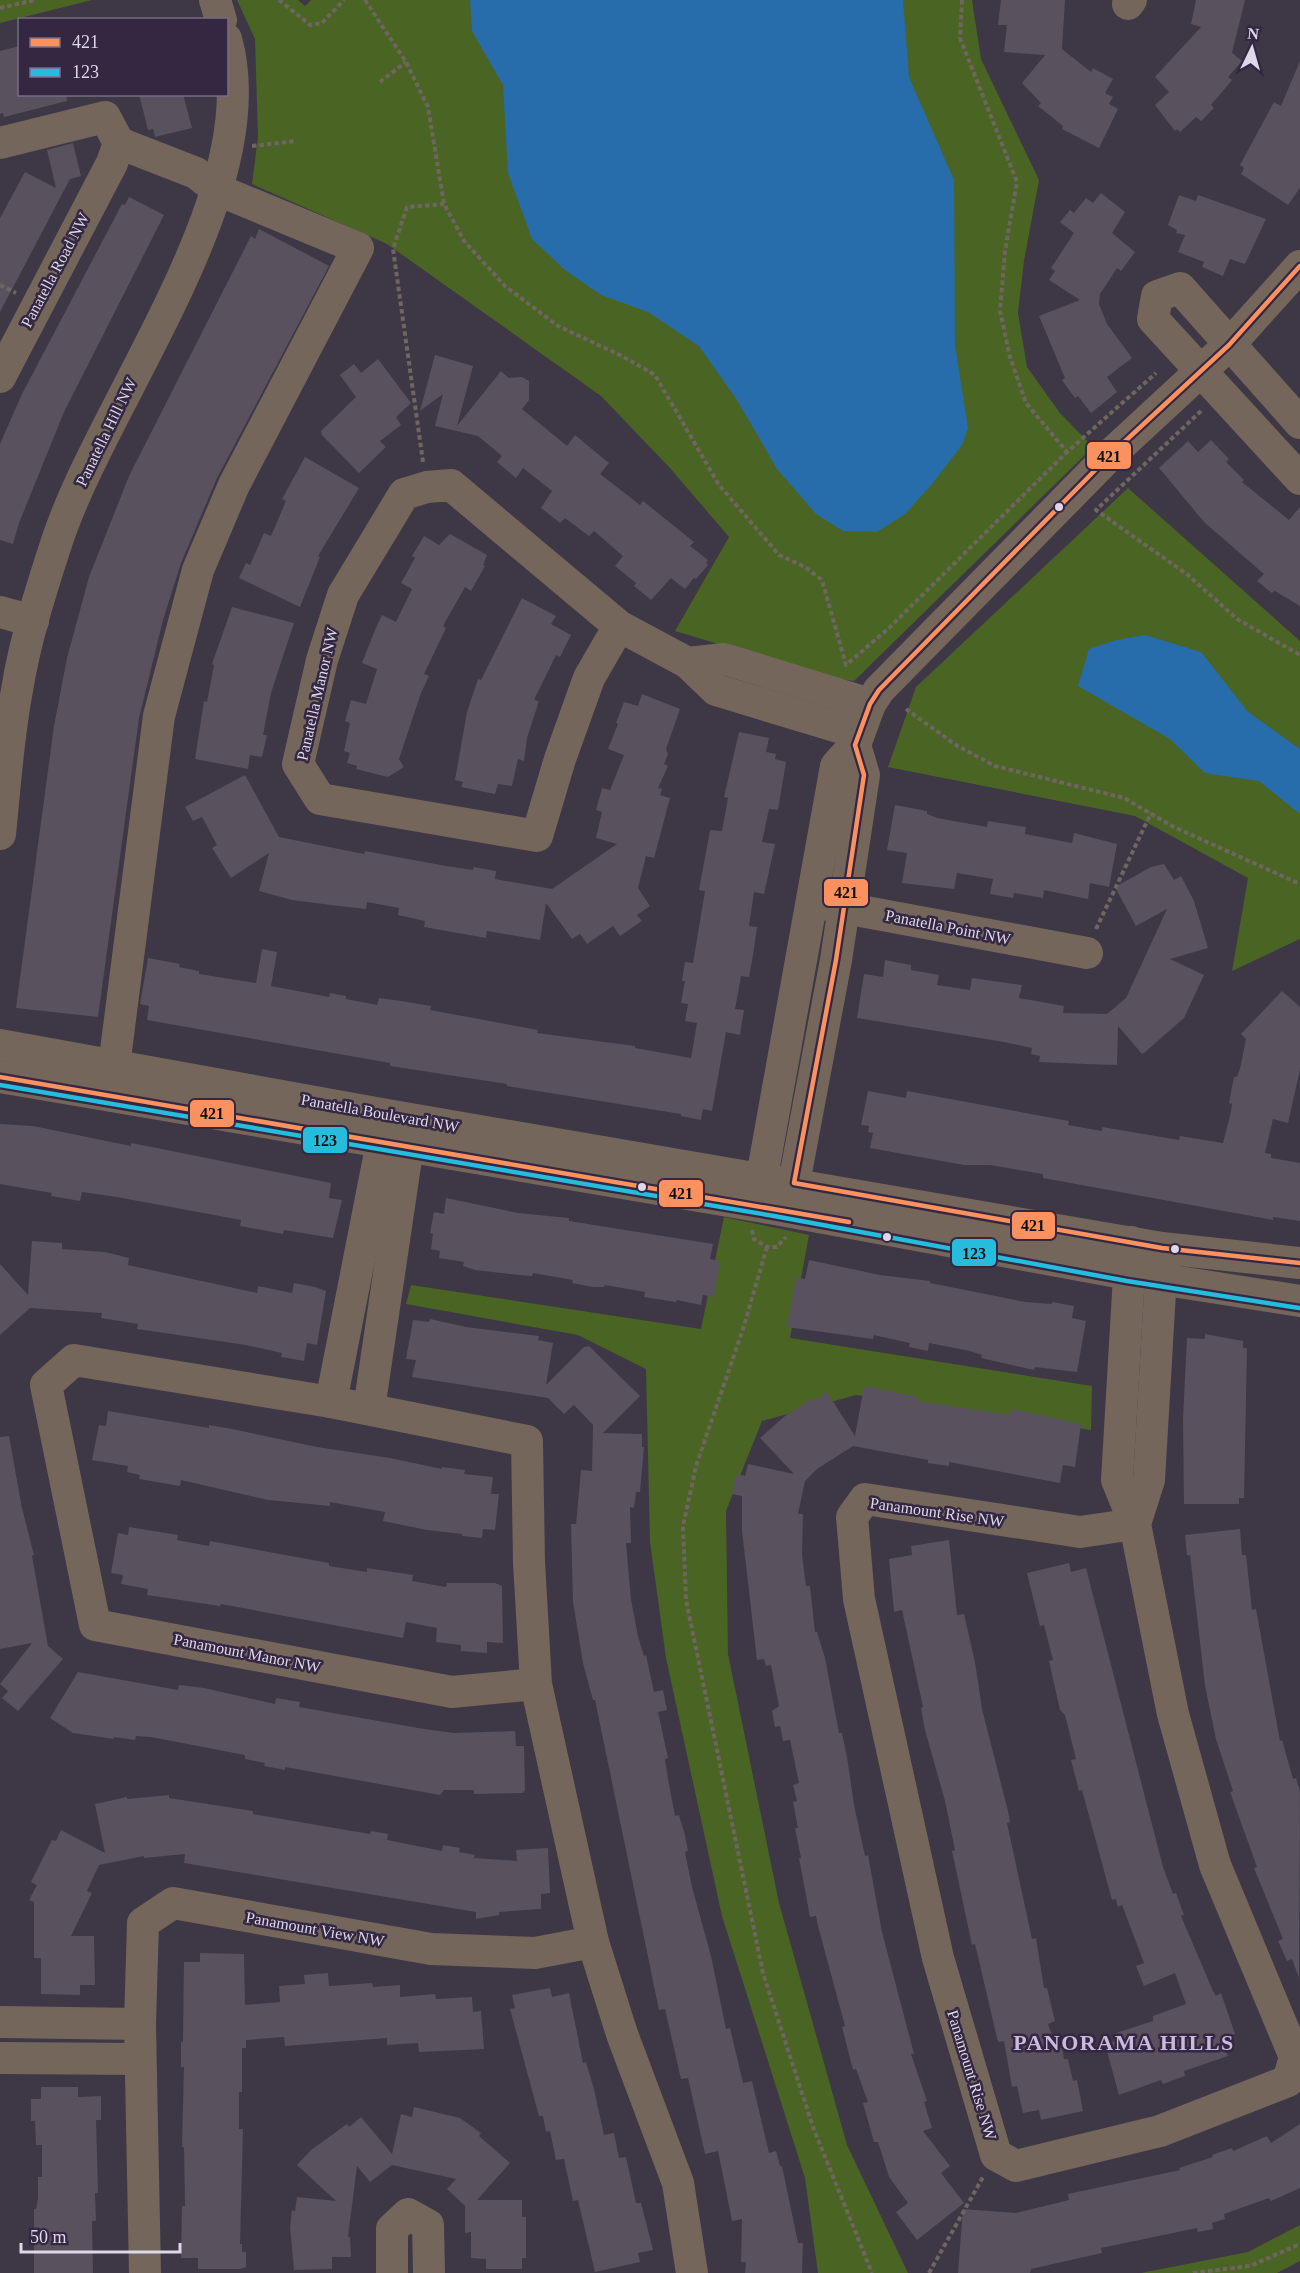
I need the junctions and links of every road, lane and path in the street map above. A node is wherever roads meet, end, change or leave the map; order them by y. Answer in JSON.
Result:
{"nodes":[{"id":1,"x":35,"y":0,"type":"edge"},
{"id":2,"x":215,"y":0,"type":"edge"},
{"id":3,"x":279,"y":0,"type":"edge"},
{"id":4,"x":344,"y":0,"type":"edge"},
{"id":5,"x":365,"y":0,"type":"edge"},
{"id":6,"x":962,"y":0,"type":"edge"},
{"id":7,"x":0,"y":8,"type":"edge"},
{"id":8,"x":220,"y":18,"type":"edge"},
{"id":9,"x":228,"y":46,"type":"edge"},
{"id":10,"x":405,"y":62,"type":"junction"},
{"id":11,"x":380,"y":82,"type":"dead end"},
{"id":12,"x":111,"y":130,"type":"edge"},
{"id":13,"x":296,"y":141,"type":"dead end"},
{"id":14,"x":0,"y":142,"type":"edge"},
{"id":15,"x":227,"y":149,"type":"junction"},
{"id":16,"x":218,"y":190,"type":"junction"},
{"id":17,"x":444,"y":204,"type":"junction"},
{"id":18,"x":1300,"y":266,"type":"edge"},
{"id":19,"x":1228,"y":345,"type":"junction"},
{"id":20,"x":1202,"y":370,"type":"junction"},
{"id":21,"x":1156,"y":373,"type":"dead end"},
{"id":22,"x":0,"y":377,"type":"edge"},
{"id":23,"x":1201,"y":411,"type":"dead end"},
{"id":24,"x":1300,"y":423,"type":"edge"},
{"id":25,"x":1067,"y":452,"type":"junction"},
{"id":26,"x":1300,"y":479,"type":"edge"},
{"id":27,"x":427,"y":487,"type":"junction"},
{"id":28,"x":0,"y":612,"type":"edge"},
{"id":29,"x":33,"y":621,"type":"junction"},
{"id":30,"x":619,"y":626,"type":"junction"},
{"id":31,"x":1300,"y":655,"type":"edge"},
{"id":32,"x":687,"y":663,"type":"junction"},
{"id":33,"x":870,"y":704,"type":"junction"},
{"id":34,"x":906,"y":709,"type":"dead end"},
{"id":35,"x":856,"y":739,"type":"junction"},
{"id":36,"x":1151,"y":813,"type":"junction"},
{"id":37,"x":0,"y":834,"type":"edge"},
{"id":38,"x":1300,"y":884,"type":"edge"},
{"id":39,"x":810,"y":901,"type":"junction"},
{"id":40,"x":843,"y":907,"type":"junction"},
{"id":41,"x":1087,"y":953,"type":"joint"},
{"id":42,"x":0,"y":1046,"type":"edge"},
{"id":43,"x":114,"y":1066,"type":"junction"},
{"id":44,"x":0,"y":1077,"type":"edge"},
{"id":45,"x":398,"y":1131,"type":"junction"},
{"id":46,"x":762,"y":1177,"type":"junction"},
{"id":47,"x":794,"y":1183,"type":"junction"},
{"id":48,"x":775,"y":1209,"type":"junction"},
{"id":49,"x":1131,"y":1242,"type":"junction"},
{"id":50,"x":767,"y":1247,"type":"dead end"},
{"id":51,"x":1162,"y":1248,"type":"junction"},
{"id":52,"x":1300,"y":1263,"type":"edge"},
{"id":53,"x":1128,"y":1274,"type":"junction"},
{"id":54,"x":1161,"y":1280,"type":"junction"},
{"id":55,"x":1300,"y":1301,"type":"edge"},
{"id":56,"x":331,"y":1402,"type":"junction"},
{"id":57,"x":369,"y":1409,"type":"junction"},
{"id":58,"x":1135,"y":1524,"type":"junction"},
{"id":59,"x":536,"y":1684,"type":"junction"},
{"id":60,"x":593,"y":1942,"type":"junction"},
{"id":61,"x":0,"y":2022,"type":"edge"},
{"id":62,"x":140,"y":2024,"type":"junction"},
{"id":63,"x":0,"y":2058,"type":"edge"},
{"id":64,"x":140,"y":2059,"type":"junction"},
{"id":65,"x":996,"y":2155,"type":"junction"},
{"id":66,"x":1300,"y":2244,"type":"edge"},
{"id":67,"x":145,"y":2273,"type":"edge"},
{"id":68,"x":392,"y":2273,"type":"edge"},
{"id":69,"x":429,"y":2273,"type":"edge"},
{"id":70,"x":692,"y":2273,"type":"edge"},
{"id":71,"x":872,"y":2273,"type":"edge"},
{"id":72,"x":928,"y":2273,"type":"edge"},
{"id":73,"x":1192,"y":2273,"type":"edge"}],
"edges":[{"from":1,"to":7,"type":"path"},
{"from":2,"to":8,"type":"street"},
{"from":3,"to":4,"type":"path"},
{"from":5,"to":10,"type":"path"},
{"from":6,"to":25,"type":"path"},
{"from":9,"to":15,"type":"street","name":"Panatella Hill NW"},
{"from":10,"to":11,"type":"path"},
{"from":10,"to":17,"type":"path"},
{"from":12,"to":14,"type":"street"},
{"from":12,"to":16,"type":"street"},
{"from":12,"to":22,"type":"street","name":"Panatella Road NW"},
{"from":13,"to":15,"type":"path"},
{"from":15,"to":16,"type":"street","name":"Panatella Hill NW"},
{"from":16,"to":29,"type":"street","name":"Panatella Hill NW"},
{"from":16,"to":43,"type":"street"},
{"from":17,"to":25,"type":"path"},
{"from":17,"to":27,"type":"path"},
{"from":18,"to":19,"type":"street"},
{"from":19,"to":20,"type":"street"},
{"from":19,"to":20,"type":"street"},
{"from":19,"to":24,"type":"street"},
{"from":20,"to":26,"type":"street"},
{"from":20,"to":33,"type":"street"},
{"from":21,"to":25,"type":"path"},
{"from":23,"to":31,"type":"path"},
{"from":27,"to":30,"type":"street","name":"Panatella Manor NW"},
{"from":27,"to":30,"type":"street","name":"Panatella Manor NW"},
{"from":28,"to":29,"type":"street"},
{"from":29,"to":37,"type":"street","name":"Panatella Hill NW"},
{"from":30,"to":32,"type":"street","name":"Panatella Manor NW"},
{"from":32,"to":33,"type":"street"},
{"from":32,"to":35,"type":"street","name":"Panatella Manor NW"},
{"from":33,"to":35,"type":"street"},
{"from":34,"to":36,"type":"path"},
{"from":35,"to":39,"type":"street"},
{"from":35,"to":40,"type":"street"},
{"from":36,"to":38,"type":"path"},
{"from":36,"to":41,"type":"path"},
{"from":39,"to":40,"type":"street","name":"Panatella Point NW"},
{"from":39,"to":46,"type":"street"},
{"from":40,"to":41,"type":"street","name":"Panatella Point NW"},
{"from":40,"to":47,"type":"street"},
{"from":42,"to":43,"type":"street","name":"Panatella Boulevard NW"},
{"from":43,"to":45,"type":"street","name":"Panatella Boulevard NW"},
{"from":44,"to":45,"type":"street","name":"Panatella Boulevard NW"},
{"from":45,"to":46,"type":"street","name":"Panatella Boulevard NW"},
{"from":45,"to":48,"type":"street","name":"Panatella Boulevard NW"},
{"from":45,"to":56,"type":"street"},
{"from":45,"to":57,"type":"street"},
{"from":46,"to":47,"type":"street","name":"Panatella Boulevard NW"},
{"from":46,"to":48,"type":"street"},
{"from":47,"to":48,"type":"street"},
{"from":47,"to":49,"type":"street","name":"Panatella Boulevard NW"},
{"from":48,"to":53,"type":"street","name":"Panatella Boulevard NW"},
{"from":49,"to":51,"type":"street","name":"Panatella Boulevard NW"},
{"from":49,"to":53,"type":"street","name":"Panamount Rise NW"},
{"from":50,"to":71,"type":"path"},
{"from":51,"to":52,"type":"street","name":"Panatella Boulevard NW"},
{"from":51,"to":54,"type":"street","name":"Panamount Rise NW"},
{"from":53,"to":54,"type":"street","name":"Panatella Boulevard NW"},
{"from":53,"to":58,"type":"street","name":"Panamount Rise NW"},
{"from":54,"to":55,"type":"street","name":"Panatella Boulevard NW"},
{"from":54,"to":58,"type":"street","name":"Panamount Rise NW"},
{"from":56,"to":57,"type":"street","name":"Panamount Manor NW"},
{"from":56,"to":59,"type":"street","name":"Panamount Manor NW"},
{"from":57,"to":59,"type":"street","name":"Panamount Manor NW"},
{"from":58,"to":65,"type":"street","name":"Panamount Rise NW"},
{"from":58,"to":65,"type":"street","name":"Panamount Rise NW"},
{"from":59,"to":60,"type":"street"},
{"from":60,"to":62,"type":"street","name":"Panamount View NW"},
{"from":60,"to":70,"type":"street"},
{"from":61,"to":62,"type":"street"},
{"from":62,"to":64,"type":"street","name":"Panamount View NW"},
{"from":63,"to":64,"type":"street"},
{"from":64,"to":67,"type":"street","name":"Panamount View NW"},
{"from":65,"to":72,"type":"path"},
{"from":66,"to":73,"type":"path"},
{"from":68,"to":69,"type":"street"}]}
